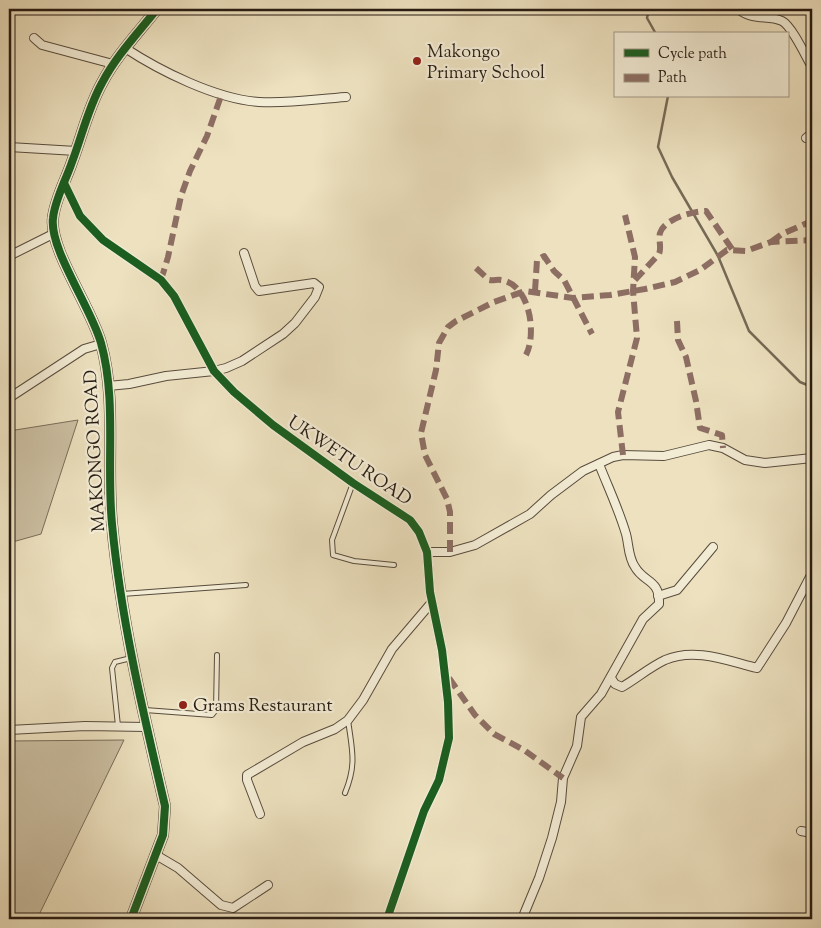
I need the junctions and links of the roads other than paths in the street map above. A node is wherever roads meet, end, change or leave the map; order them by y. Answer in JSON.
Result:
{"nodes":[{"id":1,"x":157,"y":9,"type":"edge"},
{"id":2,"x":738,"y":9,"type":"edge"},
{"id":3,"x":34,"y":38,"type":"dead end"},
{"id":4,"x":125,"y":48,"type":"junction"},
{"id":5,"x":113,"y":64,"type":"junction"},
{"id":6,"x":812,"y":67,"type":"edge"},
{"id":7,"x":346,"y":97,"type":"dead end"},
{"id":8,"x":9,"y":147,"type":"edge"},
{"id":9,"x":76,"y":151,"type":"junction"},
{"id":10,"x":64,"y":183,"type":"junction"},
{"id":11,"x":53,"y":234,"type":"junction"},
{"id":12,"x":244,"y":253,"type":"dead end"},
{"id":13,"x":9,"y":256,"type":"edge"},
{"id":14,"x":101,"y":344,"type":"junction"},
{"id":15,"x":214,"y":371,"type":"junction"},
{"id":16,"x":108,"y":386,"type":"junction"},
{"id":17,"x":9,"y":398,"type":"edge"},
{"id":18,"x":812,"y":458,"type":"edge"},
{"id":19,"x":599,"y":464,"type":"junction"},
{"id":20,"x":353,"y":483,"type":"junction"},
{"id":21,"x":713,"y":547,"type":"dead end"},
{"id":22,"x":427,"y":552,"type":"junction"},
{"id":23,"x":394,"y":565,"type":"dead end"},
{"id":24,"x":812,"y":573,"type":"edge"},
{"id":25,"x":246,"y":585,"type":"dead end"},
{"id":26,"x":119,"y":595,"type":"junction"},
{"id":27,"x":658,"y":596,"type":"junction"},
{"id":28,"x":432,"y":602,"type":"junction"},
{"id":29,"x":217,"y":655,"type":"dead end"},
{"id":30,"x":131,"y":658,"type":"junction"},
{"id":31,"x":611,"y":678,"type":"junction"},
{"id":32,"x":142,"y":710,"type":"junction"},
{"id":33,"x":348,"y":720,"type":"junction"},
{"id":34,"x":118,"y":726,"type":"junction"},
{"id":35,"x":146,"y":727,"type":"junction"},
{"id":36,"x":9,"y":730,"type":"edge"},
{"id":37,"x":345,"y":793,"type":"dead end"},
{"id":38,"x":260,"y":814,"type":"dead end"},
{"id":39,"x":801,"y":831,"type":"dead end"},
{"id":40,"x":812,"y":833,"type":"edge"},
{"id":41,"x":156,"y":855,"type":"junction"},
{"id":42,"x":268,"y":884,"type":"dead end"},
{"id":43,"x":131,"y":919,"type":"edge"},
{"id":44,"x":387,"y":919,"type":"edge"},
{"id":45,"x":522,"y":919,"type":"edge"}],
"edges":[{"from":1,"to":4,"type":"street","name":"MAKONGO ROAD"},
{"from":2,"to":6,"type":"street"},
{"from":3,"to":5,"type":"street"},
{"from":4,"to":5,"type":"street","name":"MAKONGO ROAD"},
{"from":4,"to":7,"type":"street"},
{"from":5,"to":9,"type":"street","name":"MAKONGO ROAD"},
{"from":8,"to":9,"type":"street"},
{"from":9,"to":10,"type":"street","name":"MAKONGO ROAD"},
{"from":10,"to":11,"type":"street","name":"MAKONGO ROAD"},
{"from":10,"to":15,"type":"street","name":"UKWETU ROAD"},
{"from":11,"to":13,"type":"street"},
{"from":11,"to":14,"type":"street","name":"MAKONGO ROAD"},
{"from":12,"to":15,"type":"street"},
{"from":14,"to":16,"type":"street","name":"MAKONGO ROAD"},
{"from":14,"to":17,"type":"street"},
{"from":15,"to":16,"type":"street"},
{"from":15,"to":20,"type":"street","name":"UKWETU ROAD"},
{"from":16,"to":26,"type":"street","name":"MAKONGO ROAD"},
{"from":18,"to":19,"type":"street"},
{"from":19,"to":22,"type":"street"},
{"from":19,"to":27,"type":"street"},
{"from":20,"to":22,"type":"street","name":"UKWETU ROAD"},
{"from":20,"to":23,"type":"lane"},
{"from":21,"to":27,"type":"street"},
{"from":22,"to":28,"type":"street","name":"UKWETU ROAD"},
{"from":24,"to":31,"type":"street"},
{"from":25,"to":26,"type":"lane"},
{"from":26,"to":30,"type":"street","name":"MAKONGO ROAD"},
{"from":27,"to":31,"type":"street"},
{"from":28,"to":33,"type":"street"},
{"from":28,"to":44,"type":"street","name":"UKWETU ROAD"},
{"from":29,"to":32,"type":"lane"},
{"from":30,"to":32,"type":"street","name":"MAKONGO ROAD"},
{"from":30,"to":34,"type":"lane"},
{"from":31,"to":45,"type":"street"},
{"from":32,"to":35,"type":"street","name":"MAKONGO ROAD"},
{"from":33,"to":37,"type":"lane"},
{"from":33,"to":38,"type":"street"},
{"from":34,"to":35,"type":"street"},
{"from":34,"to":36,"type":"street"},
{"from":35,"to":41,"type":"street","name":"MAKONGO ROAD"},
{"from":39,"to":40,"type":"street"},
{"from":41,"to":42,"type":"street"},
{"from":41,"to":43,"type":"street","name":"MAKONGO ROAD"}]}
